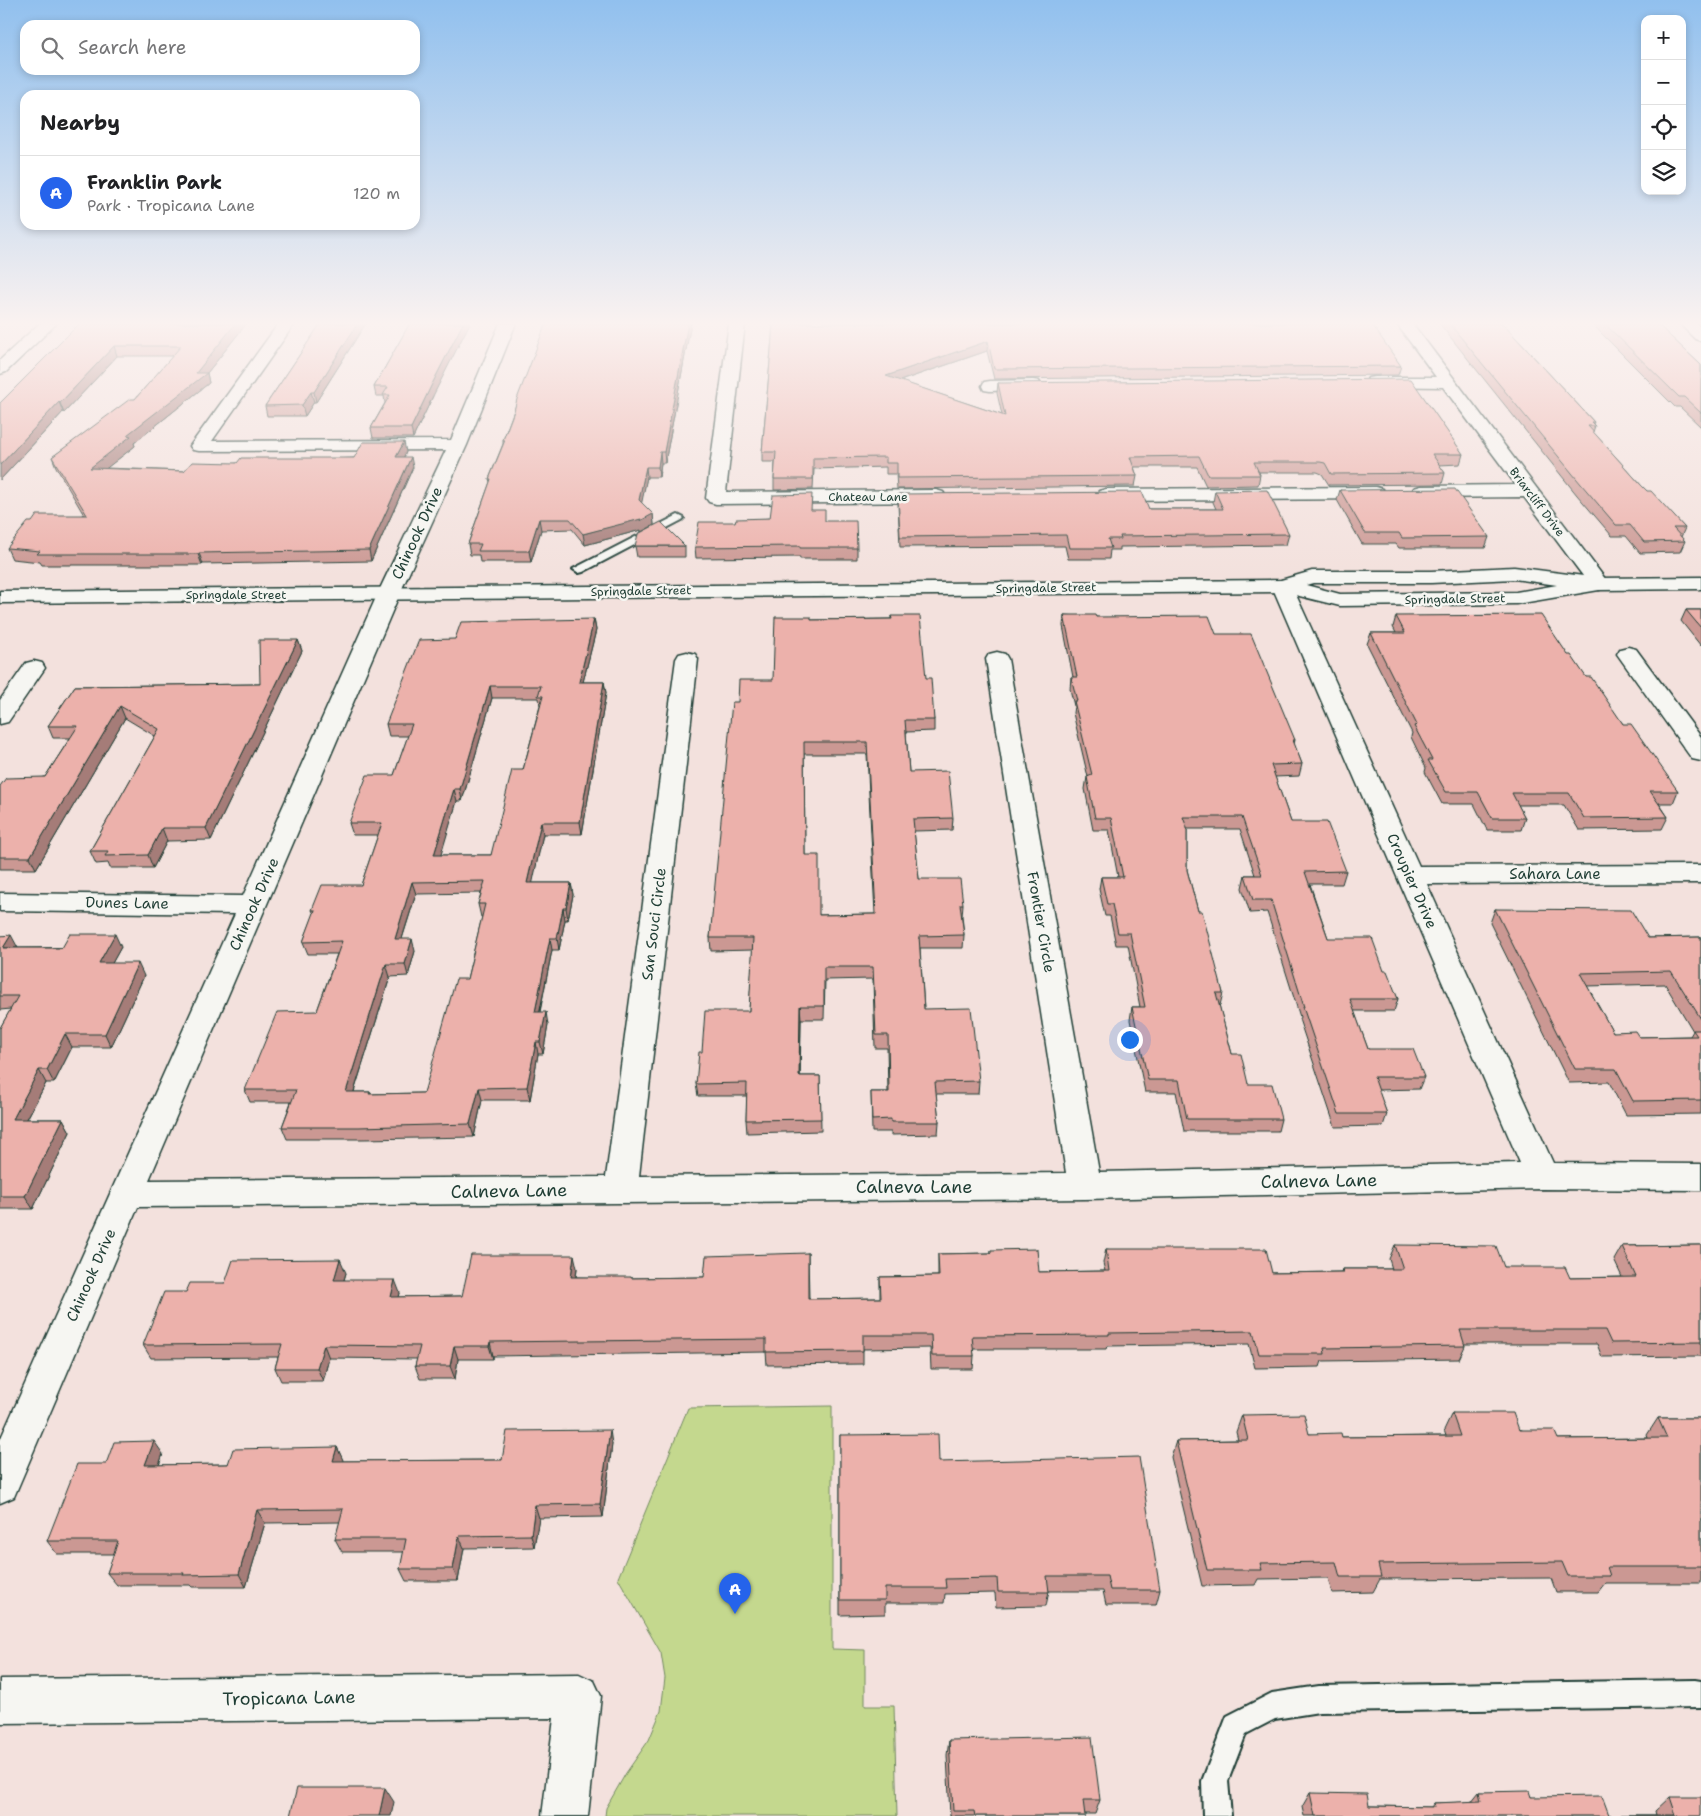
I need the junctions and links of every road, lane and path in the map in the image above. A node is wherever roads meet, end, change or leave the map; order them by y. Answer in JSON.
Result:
{"nodes":[{"id":1,"x":226,"y":408,"type":"edge"},
{"id":2,"x":473,"y":408,"type":"edge"},
{"id":3,"x":727,"y":408,"type":"edge"},
{"id":4,"x":1466,"y":408,"type":"edge"},
{"id":5,"x":458,"y":445,"type":"junction"},
{"id":6,"x":1530,"y":492,"type":"junction"},
{"id":7,"x":1083,"y":495,"type":"edge"},
{"id":8,"x":954,"y":496,"type":"edge"},
{"id":9,"x":678,"y":518,"type":"dead end"},
{"id":10,"x":579,"y":568,"type":"dead end"},
{"id":11,"x":1701,"y":583,"type":"edge"},
{"id":12,"x":1599,"y":584,"type":"junction"},
{"id":13,"x":1282,"y":586,"type":"junction"},
{"id":14,"x":389,"y":593,"type":"junction"},
{"id":15,"x":0,"y":597,"type":"edge"},
{"id":16,"x":1628,"y":654,"type":"dead end"},
{"id":17,"x":687,"y":659,"type":"dead end"},
{"id":18,"x":997,"y":659,"type":"dead end"},
{"id":19,"x":34,"y":668,"type":"dead end"},
{"id":20,"x":0,"y":717,"type":"edge"},
{"id":21,"x":1701,"y":754,"type":"edge"},
{"id":22,"x":1701,"y":874,"type":"edge"},
{"id":23,"x":1410,"y":875,"type":"junction"},
{"id":24,"x":0,"y":902,"type":"edge"},
{"id":25,"x":253,"y":905,"type":"junction"},
{"id":26,"x":1542,"y":1176,"type":"junction"},
{"id":27,"x":1701,"y":1177,"type":"edge"},
{"id":28,"x":1085,"y":1186,"type":"junction"},
{"id":29,"x":621,"y":1190,"type":"junction"},
{"id":30,"x":126,"y":1194,"type":"junction"},
{"id":31,"x":0,"y":1484,"type":"edge"},
{"id":32,"x":1701,"y":1694,"type":"edge"},
{"id":33,"x":0,"y":1701,"type":"edge"},
{"id":34,"x":565,"y":1816,"type":"edge"},
{"id":35,"x":1217,"y":1816,"type":"edge"}],
"edges":[{"from":1,"to":5,"type":"street"},
{"from":2,"to":5,"type":"street","name":"Chinook Drive"},
{"from":3,"to":8,"type":"street","name":"Chateau Lane"},
{"from":4,"to":6,"type":"street","name":"Briarcliff Drive"},
{"from":5,"to":14,"type":"street","name":"Chinook Drive"},
{"from":6,"to":7,"type":"street"},
{"from":6,"to":12,"type":"street","name":"Briarcliff Drive"},
{"from":9,"to":10,"type":"lane"},
{"from":11,"to":12,"type":"street","name":"Springdale Street"},
{"from":12,"to":13,"type":"street","name":"Springdale Street"},
{"from":13,"to":14,"type":"street","name":"Springdale Street"},
{"from":13,"to":23,"type":"street","name":"Croupier Drive"},
{"from":14,"to":15,"type":"street","name":"Springdale Street"},
{"from":14,"to":25,"type":"street","name":"Chinook Drive"},
{"from":16,"to":21,"type":"street"},
{"from":17,"to":29,"type":"street","name":"San Souci Circle"},
{"from":18,"to":28,"type":"street","name":"Frontier Circle"},
{"from":19,"to":20,"type":"street"},
{"from":22,"to":23,"type":"street","name":"Sahara Lane"},
{"from":23,"to":26,"type":"street","name":"Croupier Drive"},
{"from":24,"to":25,"type":"street","name":"Dunes Lane"},
{"from":25,"to":30,"type":"street","name":"Chinook Drive"},
{"from":26,"to":27,"type":"street","name":"Calneva Lane"},
{"from":26,"to":28,"type":"street","name":"Calneva Lane"},
{"from":28,"to":29,"type":"street","name":"Calneva Lane"},
{"from":29,"to":30,"type":"street","name":"Calneva Lane"},
{"from":30,"to":31,"type":"street","name":"Chinook Drive"},
{"from":32,"to":35,"type":"lane"},
{"from":33,"to":34,"type":"street","name":"Tropicana Lane"}]}
